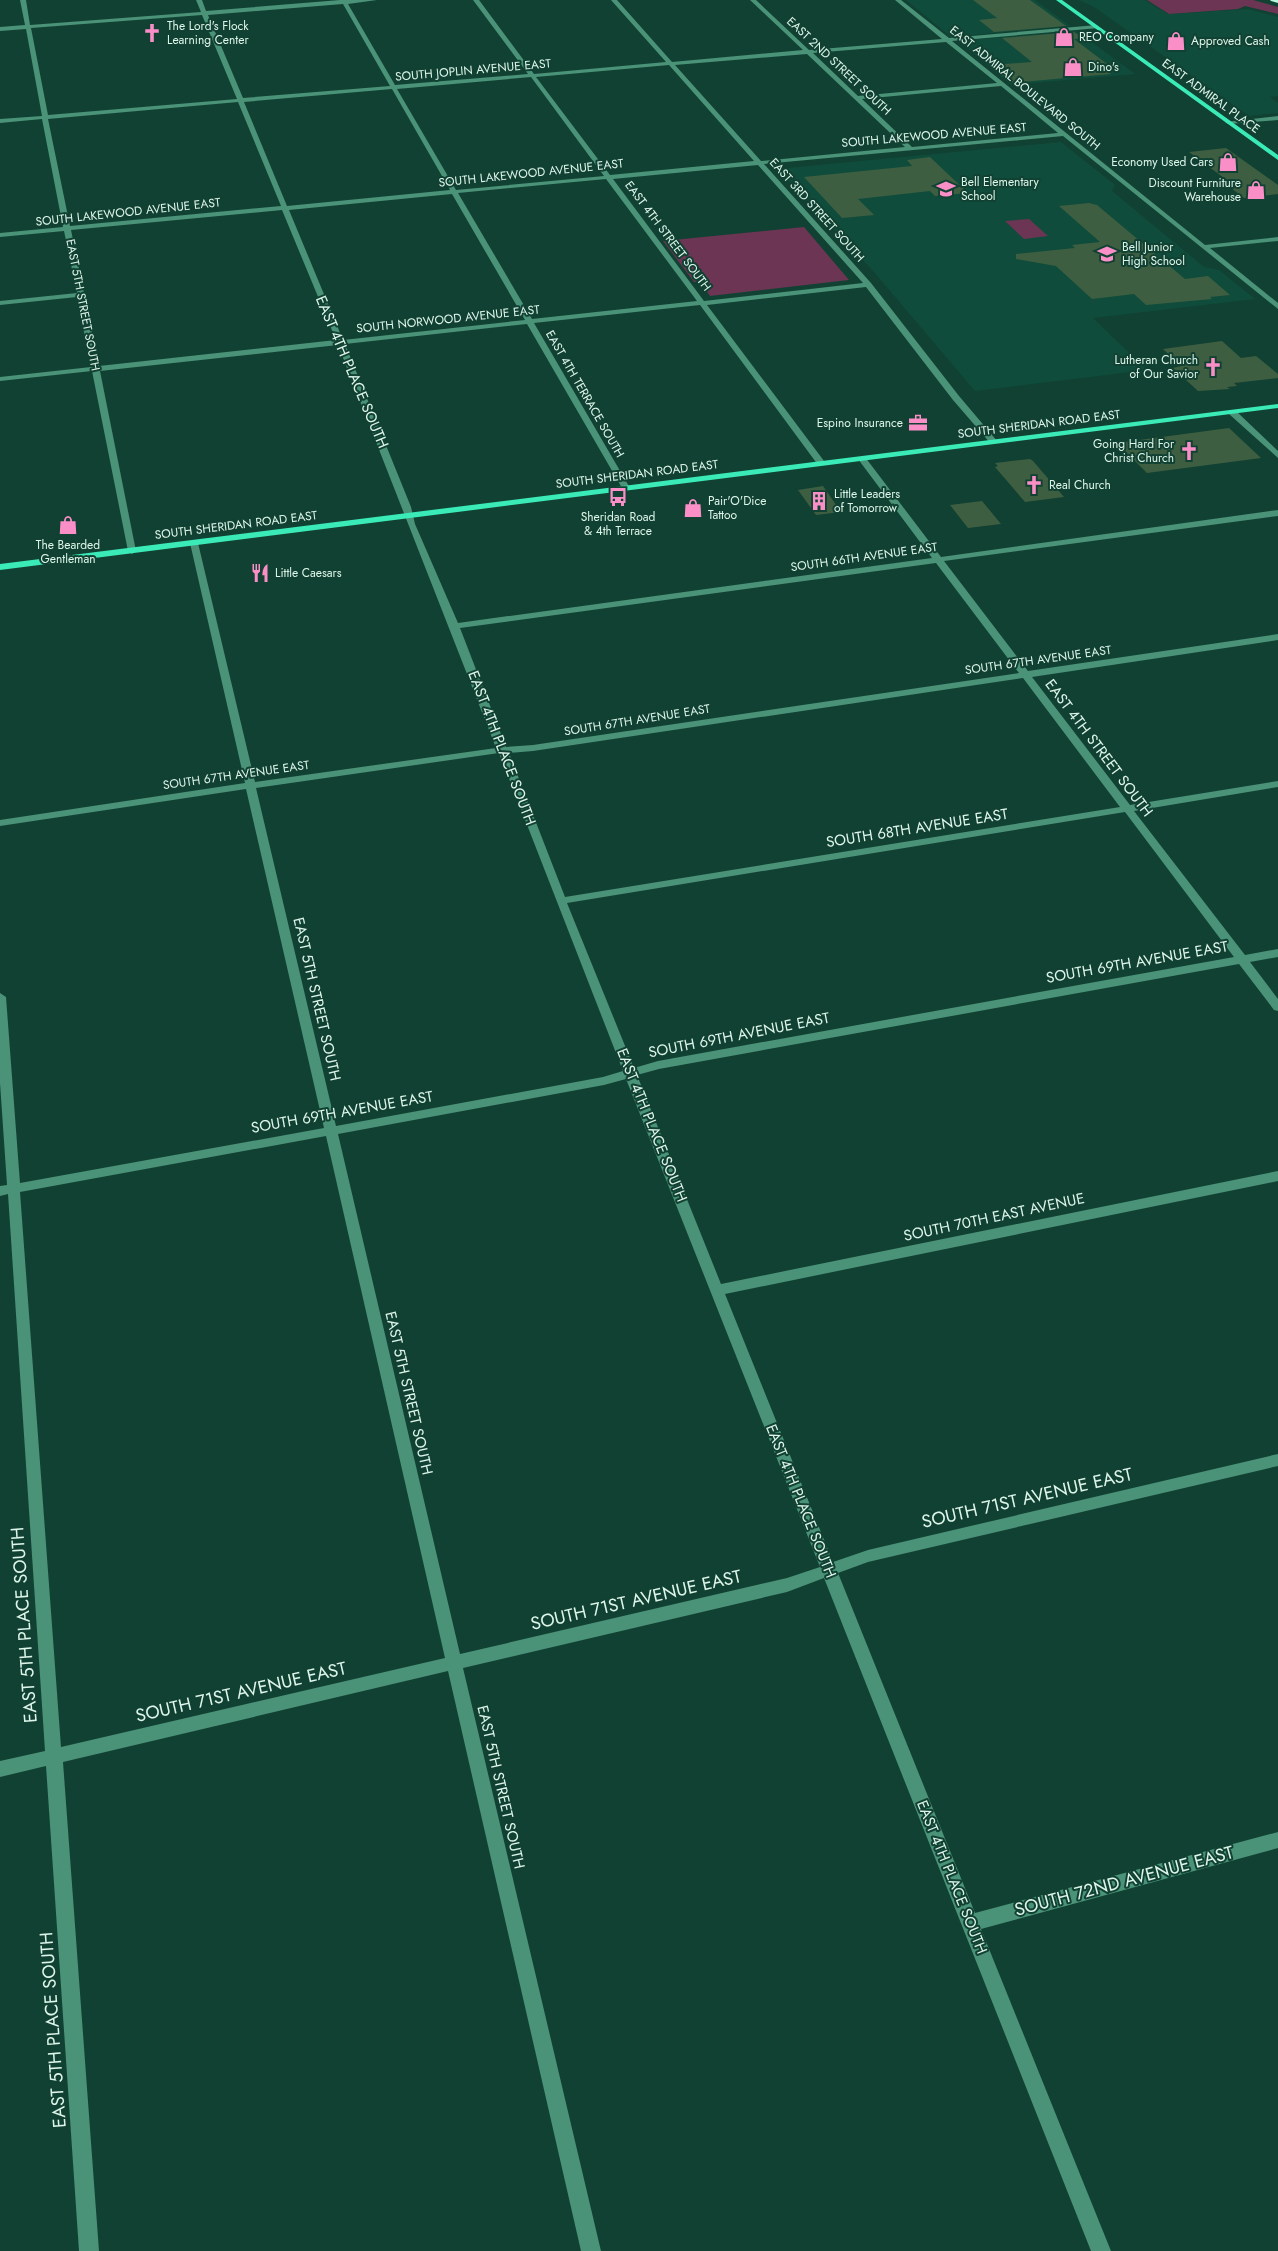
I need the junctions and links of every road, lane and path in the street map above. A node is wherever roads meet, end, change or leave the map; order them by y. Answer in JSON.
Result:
{"nodes":[{"id":1,"x":23,"y":0,"type":"edge"},
{"id":2,"x":199,"y":0,"type":"edge"},
{"id":3,"x":374,"y":0,"type":"edge"},
{"id":4,"x":476,"y":0,"type":"edge"},
{"id":5,"x":614,"y":0,"type":"edge"},
{"id":6,"x":753,"y":0,"type":"edge"},
{"id":7,"x":898,"y":0,"type":"edge"},
{"id":8,"x":1059,"y":0,"type":"edge"},
{"id":9,"x":1273,"y":0,"type":"edge"},
{"id":10,"x":343,"y":1,"type":"edge"},
{"id":11,"x":1278,"y":1,"type":"edge"},
{"id":12,"x":205,"y":14,"type":"junction"},
{"id":13,"x":28,"y":27,"type":"junction"},
{"id":14,"x":1097,"y":27,"type":"junction"},
{"id":15,"x":0,"y":29,"type":"edge"},
{"id":16,"x":948,"y":40,"type":"junction"},
{"id":17,"x":808,"y":52,"type":"junction"},
{"id":18,"x":672,"y":64,"type":"junction"},
{"id":19,"x":532,"y":76,"type":"junction"},
{"id":20,"x":1002,"y":84,"type":"junction"},
{"id":21,"x":394,"y":88,"type":"junction"},
{"id":22,"x":857,"y":98,"type":"junction"},
{"id":23,"x":241,"y":101,"type":"junction"},
{"id":24,"x":45,"y":118,"type":"junction"},
{"id":25,"x":1278,"y":118,"type":"edge"},
{"id":26,"x":0,"y":121,"type":"edge"},
{"id":27,"x":1228,"y":122,"type":"junction"},
{"id":28,"x":1064,"y":134,"type":"junction"},
{"id":29,"x":910,"y":148,"type":"junction"},
{"id":30,"x":1278,"y":158,"type":"edge"},
{"id":31,"x":759,"y":162,"type":"junction"},
{"id":32,"x":608,"y":177,"type":"junction"},
{"id":33,"x":454,"y":192,"type":"junction"},
{"id":34,"x":284,"y":208,"type":"junction"},
{"id":35,"x":68,"y":229,"type":"junction"},
{"id":36,"x":0,"y":235,"type":"edge"},
{"id":37,"x":1278,"y":239,"type":"edge"},
{"id":38,"x":1203,"y":247,"type":"junction"},
{"id":39,"x":868,"y":285,"type":"junction"},
{"id":40,"x":80,"y":295,"type":"junction"},
{"id":41,"x":0,"y":303,"type":"edge"},
{"id":42,"x":701,"y":303,"type":"junction"},
{"id":43,"x":1278,"y":307,"type":"edge"},
{"id":44,"x":530,"y":321,"type":"junction"},
{"id":45,"x":339,"y":342,"type":"junction"},
{"id":46,"x":96,"y":369,"type":"junction"},
{"id":47,"x":0,"y":379,"type":"edge"},
{"id":48,"x":1278,"y":406,"type":"edge"},
{"id":49,"x":1232,"y":412,"type":"junction"},
{"id":50,"x":994,"y":442,"type":"junction"},
{"id":51,"x":1278,"y":456,"type":"edge"},
{"id":52,"x":862,"y":458,"type":"junction"},
{"id":53,"x":821,"y":463,"type":"junction"},
{"id":54,"x":626,"y":488,"type":"junction"},
{"id":55,"x":1278,"y":513,"type":"edge"},
{"id":56,"x":409,"y":515,"type":"junction"},
{"id":57,"x":194,"y":543,"type":"junction"},
{"id":58,"x":132,"y":550,"type":"junction"},
{"id":59,"x":938,"y":560,"type":"junction"},
{"id":60,"x":0,"y":567,"type":"edge"},
{"id":61,"x":454,"y":626,"type":"junction"},
{"id":62,"x":1278,"y":637,"type":"edge"},
{"id":63,"x":1025,"y":675,"type":"junction"},
{"id":64,"x":503,"y":750,"type":"junction"},
{"id":65,"x":1278,"y":784,"type":"edge"},
{"id":66,"x":252,"y":785,"type":"junction"},
{"id":67,"x":1126,"y":809,"type":"junction"},
{"id":68,"x":0,"y":823,"type":"edge"},
{"id":69,"x":561,"y":901,"type":"junction"},
{"id":70,"x":1278,"y":953,"type":"edge"},
{"id":71,"x":1242,"y":959,"type":"junction"},
{"id":72,"x":0,"y":997,"type":"edge"},
{"id":73,"x":1278,"y":1007,"type":"edge"},
{"id":74,"x":631,"y":1073,"type":"junction"},
{"id":75,"x":331,"y":1131,"type":"junction"},
{"id":76,"x":1278,"y":1176,"type":"edge"},
{"id":77,"x":7,"y":1190,"type":"edge"},
{"id":78,"x":717,"y":1290,"type":"junction"},
{"id":79,"x":1278,"y":1460,"type":"edge"},
{"id":80,"x":828,"y":1570,"type":"junction"},
{"id":81,"x":456,"y":1662,"type":"junction"},
{"id":82,"x":52,"y":1756,"type":"junction"},
{"id":83,"x":0,"y":1769,"type":"edge"},
{"id":84,"x":1278,"y":1840,"type":"edge"},
{"id":85,"x":970,"y":1923,"type":"junction"},
{"id":86,"x":89,"y":2251,"type":"edge"},
{"id":87,"x":591,"y":2251,"type":"edge"},
{"id":88,"x":1101,"y":2251,"type":"edge"}],
"edges":[{"from":1,"to":13,"type":"street","name":"EAST 5TH STREET SOUTH"},
{"from":2,"to":12,"type":"street","name":"EAST 4TH PLACE SOUTH"},
{"from":3,"to":10,"type":"street"},
{"from":4,"to":19,"type":"street","name":"EAST 4TH STREET SOUTH"},
{"from":5,"to":18,"type":"street","name":"EAST 3RD STREET SOUTH"},
{"from":6,"to":17,"type":"street","name":"EAST 2ND STREET SOUTH"},
{"from":7,"to":16,"type":"street","name":"EAST ADMIRAL BOULEVARD SOUTH"},
{"from":8,"to":14,"type":"main road","name":"EAST ADMIRAL PLACE"},
{"from":9,"to":11,"type":"highway"},
{"from":10,"to":12,"type":"street"},
{"from":10,"to":21,"type":"street","name":"EAST 4TH TERRACE SOUTH"},
{"from":12,"to":13,"type":"street"},
{"from":12,"to":23,"type":"street","name":"EAST 4TH PLACE SOUTH"},
{"from":13,"to":15,"type":"street"},
{"from":13,"to":24,"type":"street","name":"EAST 5TH STREET SOUTH"},
{"from":14,"to":16,"type":"street","name":"SOUTH JOPLIN AVENUE EAST"},
{"from":14,"to":27,"type":"main road","name":"EAST ADMIRAL PLACE"},
{"from":16,"to":17,"type":"street","name":"SOUTH JOPLIN AVENUE EAST"},
{"from":16,"to":20,"type":"street","name":"EAST ADMIRAL BOULEVARD SOUTH"},
{"from":17,"to":18,"type":"street","name":"SOUTH JOPLIN AVENUE EAST"},
{"from":17,"to":22,"type":"street","name":"EAST 2ND STREET SOUTH"},
{"from":18,"to":19,"type":"street","name":"SOUTH JOPLIN AVENUE EAST"},
{"from":18,"to":31,"type":"street","name":"EAST 3RD STREET SOUTH"},
{"from":19,"to":21,"type":"street","name":"SOUTH JOPLIN AVENUE EAST"},
{"from":19,"to":32,"type":"street","name":"EAST 4TH STREET SOUTH"},
{"from":20,"to":22,"type":"street"},
{"from":20,"to":28,"type":"street","name":"EAST ADMIRAL BOULEVARD SOUTH"},
{"from":21,"to":23,"type":"street","name":"SOUTH JOPLIN AVENUE EAST"},
{"from":21,"to":33,"type":"street","name":"EAST 4TH TERRACE SOUTH"},
{"from":22,"to":29,"type":"street","name":"EAST 2ND STREET SOUTH"},
{"from":23,"to":24,"type":"street","name":"SOUTH JOPLIN AVENUE EAST"},
{"from":23,"to":34,"type":"street","name":"EAST 4TH PLACE SOUTH"},
{"from":24,"to":26,"type":"street","name":"SOUTH JOPLIN AVENUE EAST"},
{"from":24,"to":35,"type":"street","name":"EAST 5TH STREET SOUTH"},
{"from":25,"to":27,"type":"street"},
{"from":27,"to":30,"type":"main road","name":"EAST ADMIRAL PLACE"},
{"from":28,"to":29,"type":"street","name":"SOUTH LAKEWOOD AVENUE EAST"},
{"from":28,"to":38,"type":"street","name":"EAST ADMIRAL BOULEVARD SOUTH"},
{"from":29,"to":31,"type":"street","name":"SOUTH LAKEWOOD AVENUE EAST"},
{"from":31,"to":32,"type":"street","name":"SOUTH LAKEWOOD AVENUE EAST"},
{"from":31,"to":39,"type":"street","name":"EAST 3RD STREET SOUTH"},
{"from":32,"to":33,"type":"street","name":"SOUTH LAKEWOOD AVENUE EAST"},
{"from":32,"to":42,"type":"street","name":"EAST 4TH STREET SOUTH"},
{"from":33,"to":34,"type":"street","name":"SOUTH LAKEWOOD AVENUE EAST"},
{"from":33,"to":44,"type":"street","name":"EAST 4TH TERRACE SOUTH"},
{"from":34,"to":35,"type":"street","name":"SOUTH LAKEWOOD AVENUE EAST"},
{"from":34,"to":45,"type":"street","name":"EAST 4TH PLACE SOUTH"},
{"from":35,"to":36,"type":"street","name":"SOUTH LAKEWOOD AVENUE EAST"},
{"from":35,"to":40,"type":"street","name":"EAST 5TH STREET SOUTH"},
{"from":37,"to":38,"type":"street"},
{"from":38,"to":43,"type":"street","name":"EAST ADMIRAL BOULEVARD SOUTH"},
{"from":39,"to":42,"type":"street","name":"SOUTH NORWOOD AVENUE EAST"},
{"from":39,"to":50,"type":"street","name":"EAST 3RD STREET SOUTH"},
{"from":40,"to":41,"type":"street"},
{"from":40,"to":46,"type":"street","name":"EAST 5TH STREET SOUTH"},
{"from":42,"to":44,"type":"street","name":"SOUTH NORWOOD AVENUE EAST"},
{"from":42,"to":53,"type":"street","name":"EAST 4TH STREET SOUTH"},
{"from":44,"to":45,"type":"street","name":"SOUTH NORWOOD AVENUE EAST"},
{"from":44,"to":54,"type":"street","name":"EAST 4TH TERRACE SOUTH"},
{"from":45,"to":46,"type":"street","name":"SOUTH NORWOOD AVENUE EAST"},
{"from":45,"to":56,"type":"street","name":"EAST 4TH PLACE SOUTH"},
{"from":46,"to":47,"type":"street","name":"SOUTH NORWOOD AVENUE EAST"},
{"from":46,"to":58,"type":"street","name":"EAST 5TH STREET SOUTH"},
{"from":48,"to":49,"type":"main road","name":"SOUTH SHERIDAN ROAD EAST"},
{"from":49,"to":50,"type":"main road","name":"SOUTH SHERIDAN ROAD EAST"},
{"from":49,"to":51,"type":"street"},
{"from":50,"to":52,"type":"main road","name":"SOUTH SHERIDAN ROAD EAST"},
{"from":52,"to":53,"type":"main road","name":"SOUTH SHERIDAN ROAD EAST"},
{"from":52,"to":59,"type":"street","name":"EAST 4TH STREET SOUTH"},
{"from":53,"to":54,"type":"main road","name":"SOUTH SHERIDAN ROAD EAST"},
{"from":54,"to":56,"type":"main road","name":"SOUTH SHERIDAN ROAD EAST"},
{"from":55,"to":59,"type":"street","name":"SOUTH 66TH AVENUE EAST"},
{"from":56,"to":57,"type":"main road","name":"SOUTH SHERIDAN ROAD EAST"},
{"from":56,"to":61,"type":"street","name":"EAST 4TH PLACE SOUTH"},
{"from":57,"to":58,"type":"main road","name":"SOUTH SHERIDAN ROAD EAST"},
{"from":57,"to":66,"type":"street","name":"EAST 5TH STREET SOUTH"},
{"from":58,"to":60,"type":"main road","name":"SOUTH SHERIDAN ROAD EAST"},
{"from":59,"to":61,"type":"street","name":"SOUTH 66TH AVENUE EAST"},
{"from":59,"to":63,"type":"street","name":"EAST 4TH STREET SOUTH"},
{"from":61,"to":64,"type":"street","name":"EAST 4TH PLACE SOUTH"},
{"from":62,"to":63,"type":"street","name":"SOUTH 67TH AVENUE EAST"},
{"from":63,"to":64,"type":"street","name":"SOUTH 67TH AVENUE EAST"},
{"from":63,"to":67,"type":"street","name":"EAST 4TH STREET SOUTH"},
{"from":64,"to":66,"type":"street","name":"SOUTH 67TH AVENUE EAST"},
{"from":64,"to":69,"type":"street","name":"EAST 4TH PLACE SOUTH"},
{"from":65,"to":67,"type":"street","name":"SOUTH 68TH AVENUE EAST"},
{"from":66,"to":68,"type":"street","name":"SOUTH 67TH AVENUE EAST"},
{"from":66,"to":75,"type":"street","name":"EAST 5TH STREET SOUTH"},
{"from":67,"to":69,"type":"street","name":"SOUTH 68TH AVENUE EAST"},
{"from":67,"to":71,"type":"street","name":"EAST 4TH STREET SOUTH"},
{"from":69,"to":74,"type":"street","name":"EAST 4TH PLACE SOUTH"},
{"from":70,"to":71,"type":"street","name":"SOUTH 69TH AVENUE EAST"},
{"from":71,"to":73,"type":"street","name":"EAST 4TH STREET SOUTH"},
{"from":71,"to":74,"type":"street","name":"SOUTH 69TH AVENUE EAST"},
{"from":72,"to":77,"type":"street","name":"EAST 5TH PLACE SOUTH"},
{"from":74,"to":75,"type":"street","name":"SOUTH 69TH AVENUE EAST"},
{"from":74,"to":78,"type":"street","name":"EAST 4TH PLACE SOUTH"},
{"from":75,"to":77,"type":"street","name":"SOUTH 69TH AVENUE EAST"},
{"from":75,"to":81,"type":"street","name":"EAST 5TH STREET SOUTH"},
{"from":76,"to":78,"type":"street","name":"SOUTH 70TH EAST AVENUE"},
{"from":77,"to":82,"type":"street","name":"EAST 5TH PLACE SOUTH"},
{"from":78,"to":80,"type":"street","name":"EAST 4TH PLACE SOUTH"},
{"from":79,"to":80,"type":"street","name":"SOUTH 71ST AVENUE EAST"},
{"from":80,"to":81,"type":"street","name":"SOUTH 71ST AVENUE EAST"},
{"from":80,"to":85,"type":"street","name":"EAST 4TH PLACE SOUTH"},
{"from":81,"to":82,"type":"street","name":"SOUTH 71ST AVENUE EAST"},
{"from":81,"to":87,"type":"street","name":"EAST 5TH STREET SOUTH"},
{"from":82,"to":83,"type":"street","name":"SOUTH 71ST AVENUE EAST"},
{"from":82,"to":86,"type":"street","name":"EAST 5TH PLACE SOUTH"},
{"from":84,"to":85,"type":"street","name":"SOUTH 72ND AVENUE EAST"},
{"from":85,"to":88,"type":"street","name":"EAST 4TH PLACE SOUTH"}]}
